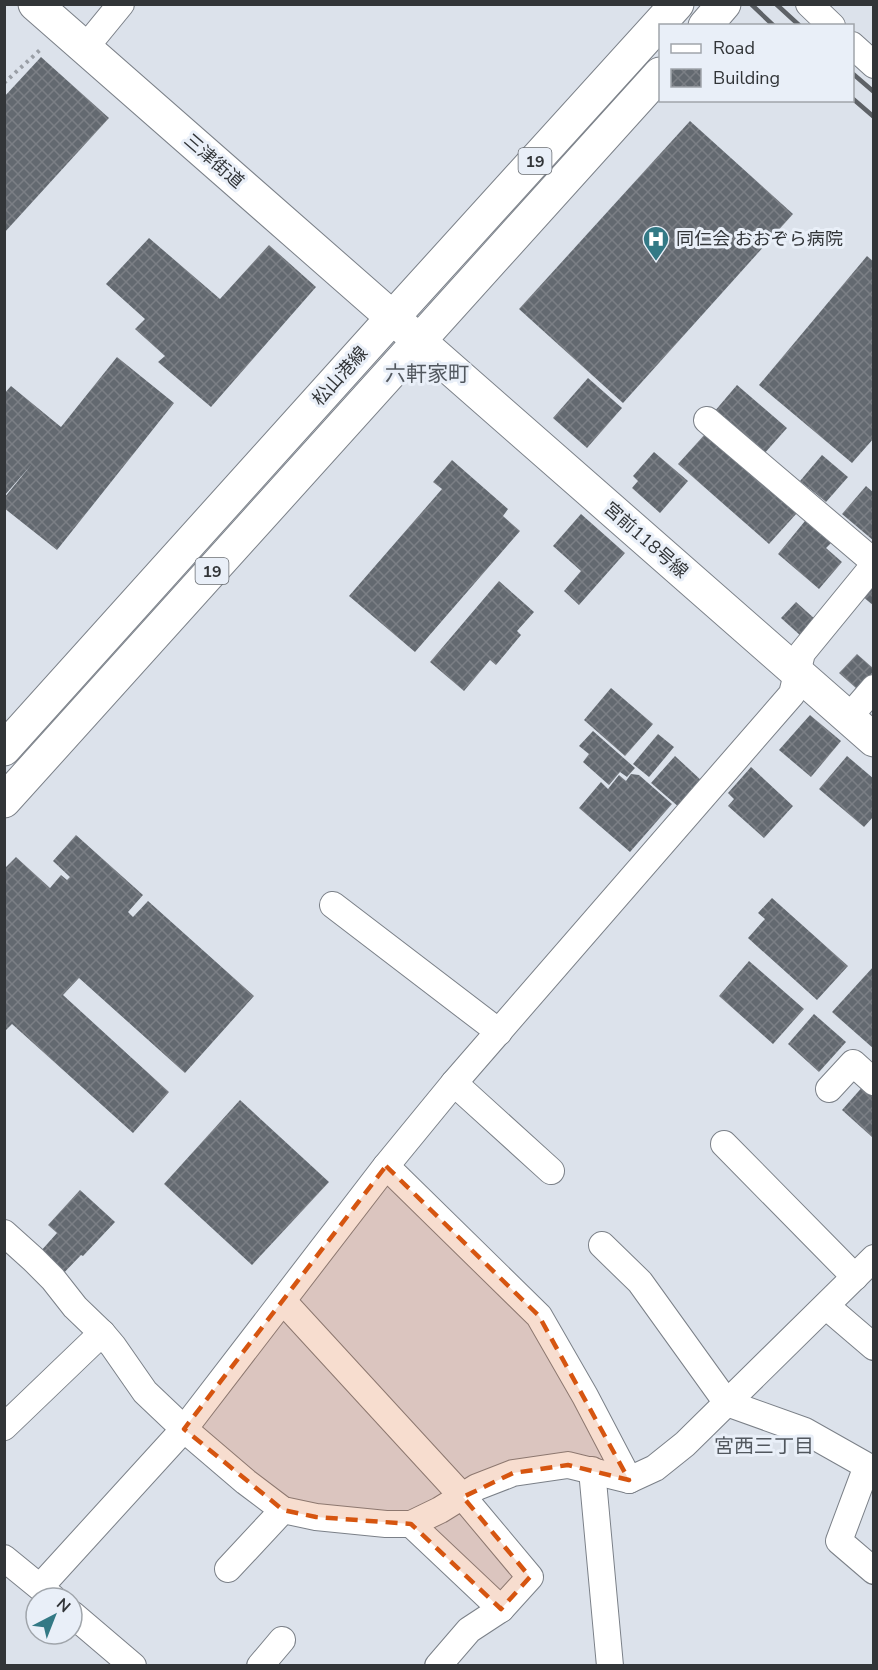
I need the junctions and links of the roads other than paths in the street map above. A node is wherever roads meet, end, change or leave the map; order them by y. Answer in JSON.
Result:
{"nodes":[{"id":1,"x":35,"y":4,"type":"edge"},
{"id":2,"x":121,"y":4,"type":"edge"},
{"id":3,"x":677,"y":4,"type":"edge"},
{"id":4,"x":724,"y":4,"type":"edge"},
{"id":5,"x":809,"y":4,"type":"edge"},
{"id":6,"x":707,"y":24,"type":"edge"},
{"id":7,"x":830,"y":24,"type":"edge"},
{"id":8,"x":74,"y":38,"type":"junction"},
{"id":9,"x":854,"y":47,"type":"edge"},
{"id":10,"x":873,"y":65,"type":"edge"},
{"id":11,"x":659,"y":75,"type":"edge"},
{"id":12,"x":393,"y":316,"type":"junction"},
{"id":13,"x":419,"y":340,"type":"junction"},
{"id":14,"x":707,"y":420,"type":"dead end"},
{"id":15,"x":873,"y":564,"type":"edge"},
{"id":16,"x":798,"y":672,"type":"junction"},
{"id":17,"x":873,"y":688,"type":"edge"},
{"id":18,"x":849,"y":717,"type":"junction"},
{"id":19,"x":873,"y":740,"type":"edge"},
{"id":20,"x":4,"y":749,"type":"edge"},
{"id":21,"x":4,"y":801,"type":"edge"},
{"id":22,"x":333,"y":904,"type":"dead end"},
{"id":23,"x":499,"y":1032,"type":"junction"},
{"id":24,"x":873,"y":1082,"type":"edge"},
{"id":25,"x":454,"y":1083,"type":"junction"},
{"id":26,"x":829,"y":1089,"type":"dead end"},
{"id":27,"x":724,"y":1144,"type":"dead end"},
{"id":28,"x":386,"y":1166,"type":"junction"},
{"id":29,"x":551,"y":1171,"type":"dead end"},
{"id":30,"x":4,"y":1233,"type":"edge"},
{"id":31,"x":602,"y":1245,"type":"dead end"},
{"id":32,"x":873,"y":1258,"type":"edge"},
{"id":33,"x":855,"y":1277,"type":"junction"},
{"id":34,"x":283,"y":1301,"type":"junction"},
{"id":35,"x":826,"y":1305,"type":"junction"},
{"id":36,"x":102,"y":1333,"type":"junction"},
{"id":37,"x":873,"y":1347,"type":"edge"},
{"id":38,"x":727,"y":1402,"type":"junction"},
{"id":39,"x":4,"y":1427,"type":"edge"},
{"id":40,"x":184,"y":1429,"type":"junction"},
{"id":41,"x":592,"y":1470,"type":"junction"},
{"id":42,"x":629,"y":1480,"type":"junction"},
{"id":43,"x":463,"y":1497,"type":"junction"},
{"id":44,"x":282,"y":1510,"type":"junction"},
{"id":45,"x":411,"y":1524,"type":"junction"},
{"id":46,"x":7,"y":1565,"type":"edge"},
{"id":47,"x":228,"y":1569,"type":"dead end"},
{"id":48,"x":873,"y":1571,"type":"edge"},
{"id":49,"x":37,"y":1586,"type":"edge"},
{"id":50,"x":53,"y":1586,"type":"edge"},
{"id":51,"x":501,"y":1609,"type":"junction"},
{"id":52,"x":84,"y":1624,"type":"edge"},
{"id":53,"x":282,"y":1640,"type":"dead end"},
{"id":54,"x":134,"y":1665,"type":"edge"},
{"id":55,"x":260,"y":1665,"type":"edge"},
{"id":56,"x":438,"y":1665,"type":"edge"},
{"id":57,"x":610,"y":1665,"type":"edge"}],
"edges":[{"from":1,"to":8,"type":"main road","name":"三津街道"},
{"from":2,"to":8,"type":"street"},
{"from":3,"to":12,"type":"main road","name":"松山港線","number":"19"},
{"from":4,"to":6,"type":"main road"},
{"from":5,"to":7,"type":"street"},
{"from":8,"to":12,"type":"main road","name":"三津街道"},
{"from":9,"to":10,"type":"street"},
{"from":11,"to":13,"type":"main road","name":"松山港線","number":"19"},
{"from":12,"to":13,"type":"main road","name":"三津街道"},
{"from":12,"to":20,"type":"main road","name":"松山港線","number":"19"},
{"from":13,"to":16,"type":"main road","name":"宮前118号線"},
{"from":13,"to":21,"type":"main road","name":"松山港線","number":"19"},
{"from":14,"to":15,"type":"street"},
{"from":15,"to":16,"type":"street"},
{"from":16,"to":18,"type":"main road","name":"宮前118号線"},
{"from":16,"to":23,"type":"street"},
{"from":17,"to":18,"type":"street"},
{"from":18,"to":19,"type":"main road","name":"宮前118号線"},
{"from":22,"to":23,"type":"street"},
{"from":23,"to":25,"type":"street"},
{"from":24,"to":26,"type":"street"},
{"from":25,"to":28,"type":"street"},
{"from":25,"to":29,"type":"street"},
{"from":27,"to":33,"type":"street"},
{"from":28,"to":34,"type":"street"},
{"from":28,"to":42,"type":"street"},
{"from":30,"to":36,"type":"street"},
{"from":31,"to":38,"type":"street"},
{"from":32,"to":33,"type":"street"},
{"from":33,"to":35,"type":"street"},
{"from":34,"to":40,"type":"street"},
{"from":34,"to":43,"type":"street"},
{"from":35,"to":37,"type":"street"},
{"from":35,"to":38,"type":"street"},
{"from":36,"to":39,"type":"street"},
{"from":36,"to":40,"type":"street"},
{"from":38,"to":42,"type":"street"},
{"from":38,"to":48,"type":"street"},
{"from":40,"to":44,"type":"street"},
{"from":40,"to":50,"type":"street"},
{"from":41,"to":42,"type":"street"},
{"from":41,"to":43,"type":"street"},
{"from":41,"to":57,"type":"street"},
{"from":43,"to":45,"type":"street"},
{"from":43,"to":51,"type":"street"},
{"from":44,"to":45,"type":"street"},
{"from":44,"to":47,"type":"street"},
{"from":45,"to":51,"type":"street"},
{"from":46,"to":49,"type":"street"},
{"from":51,"to":56,"type":"street"},
{"from":52,"to":54,"type":"street"},
{"from":53,"to":55,"type":"street"}]}
